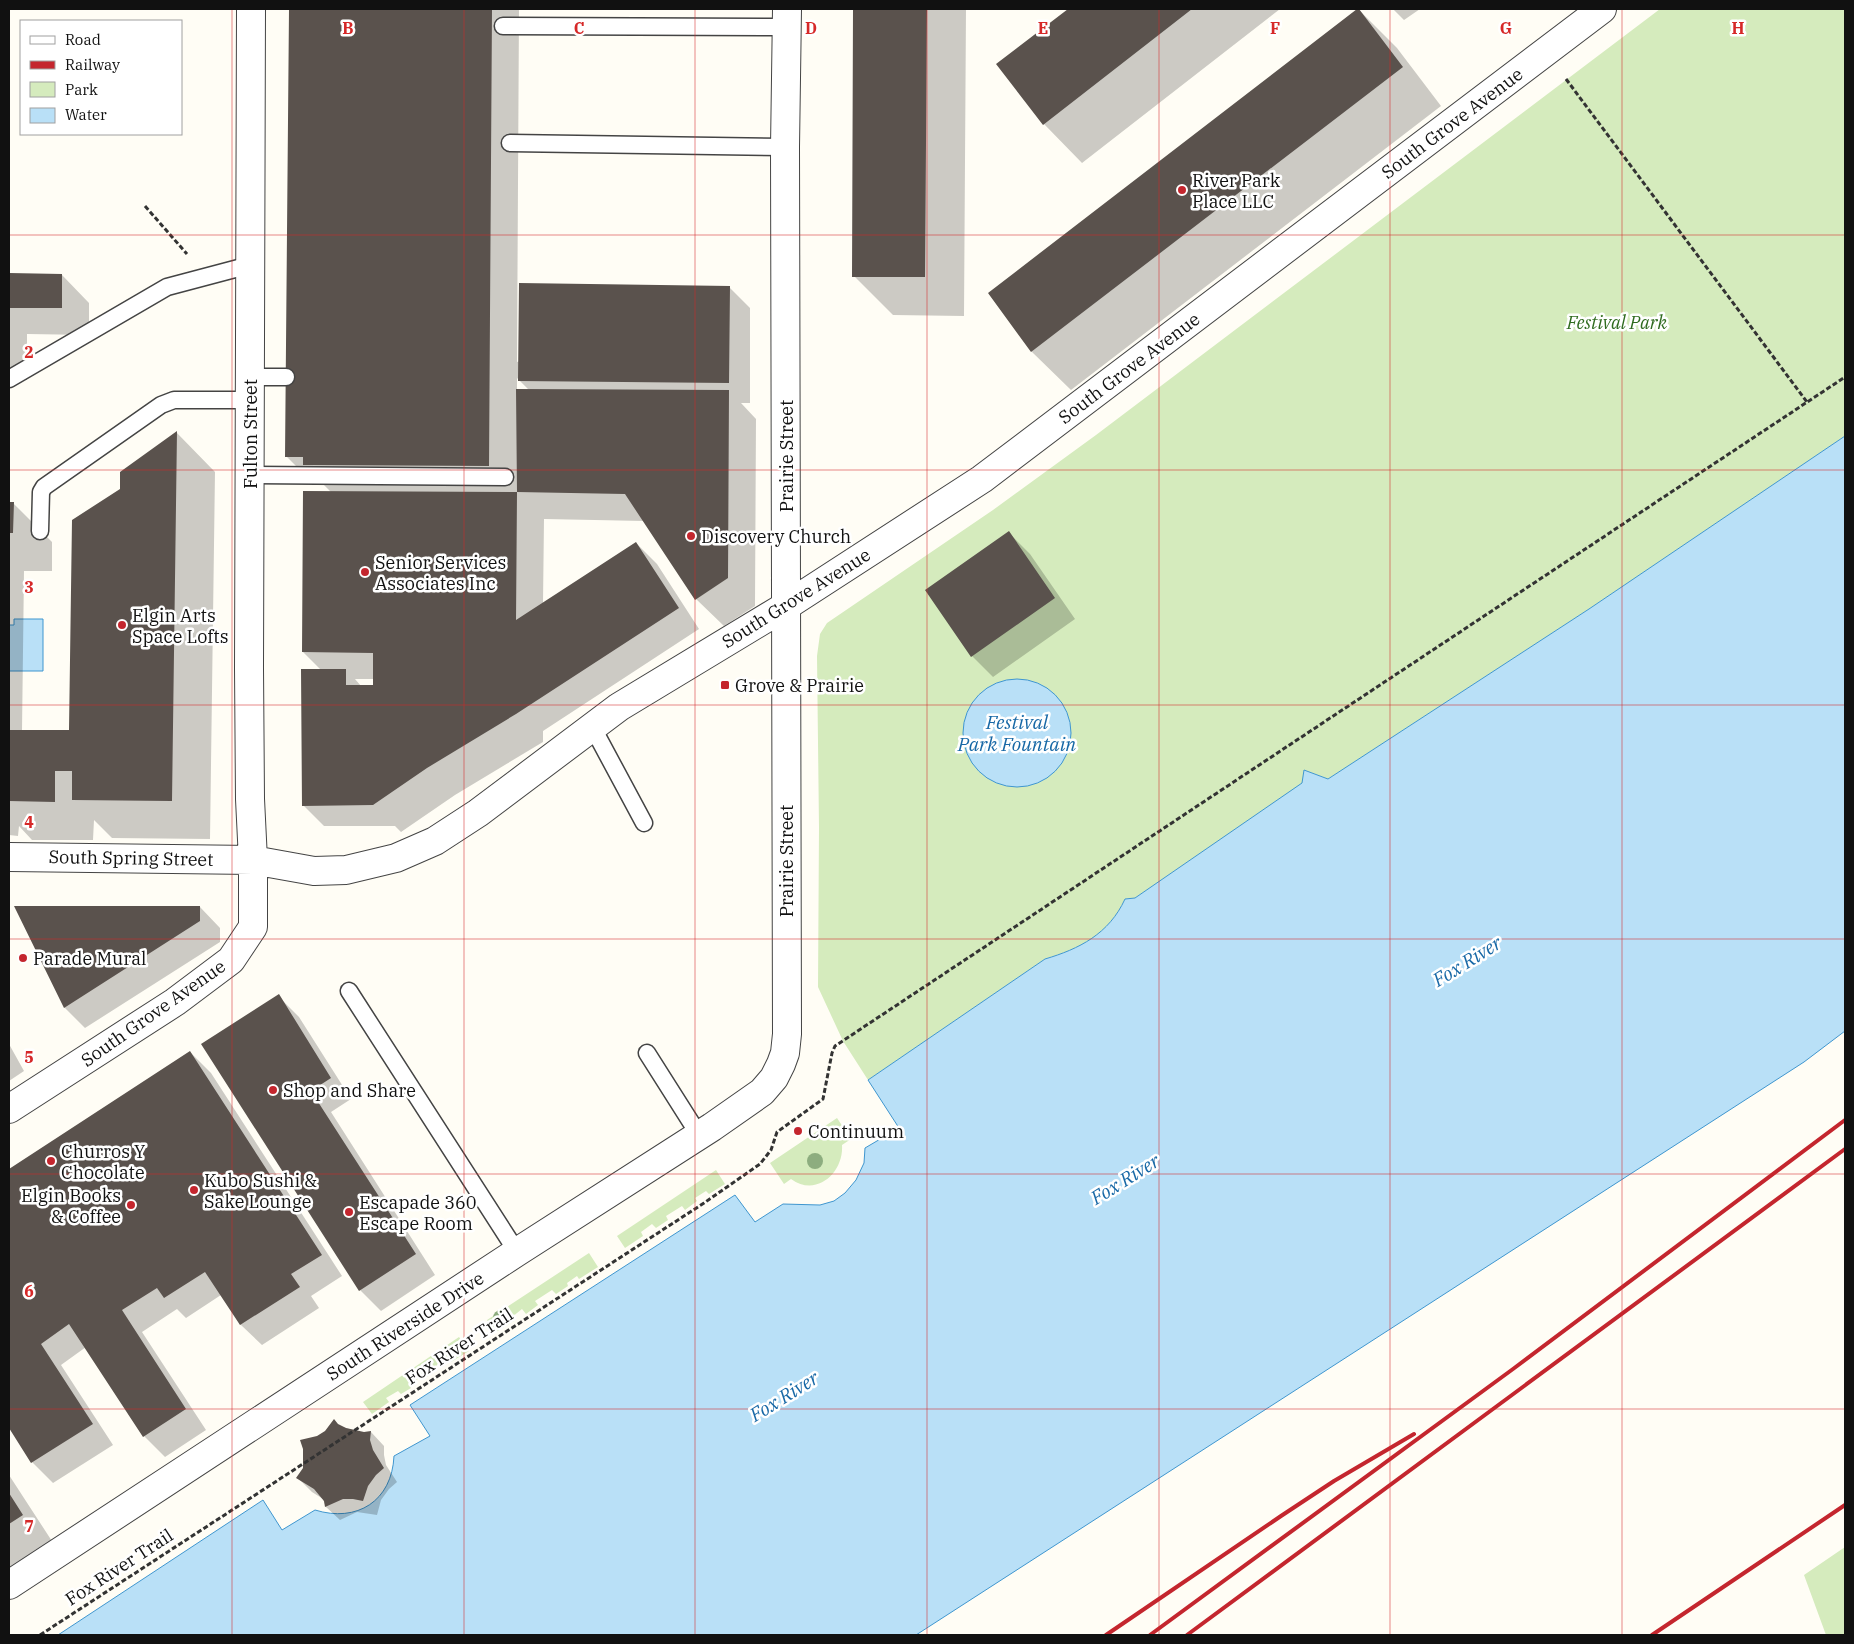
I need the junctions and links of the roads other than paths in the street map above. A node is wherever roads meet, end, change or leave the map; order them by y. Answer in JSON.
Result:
{"nodes":[{"id":1,"x":251,"y":9,"type":"edge"},
{"id":2,"x":1602,"y":9,"type":"edge"},
{"id":3,"x":786,"y":18,"type":"edge"},
{"id":4,"x":503,"y":26,"type":"dead end"},
{"id":5,"x":510,"y":143,"type":"dead end"},
{"id":6,"x":785,"y":147,"type":"junction"},
{"id":7,"x":250,"y":265,"type":"junction"},
{"id":8,"x":286,"y":377,"type":"dead end"},
{"id":9,"x":9,"y":379,"type":"edge"},
{"id":10,"x":250,"y":389,"type":"junction"},
{"id":11,"x":249,"y":475,"type":"junction"},
{"id":12,"x":504,"y":477,"type":"dead end"},
{"id":13,"x":40,"y":531,"type":"dead end"},
{"id":14,"x":786,"y":606,"type":"junction"},
{"id":15,"x":593,"y":728,"type":"junction"},
{"id":16,"x":644,"y":822,"type":"dead end"},
{"id":17,"x":9,"y":857,"type":"edge"},
{"id":18,"x":253,"y":860,"type":"junction"},
{"id":19,"x":349,"y":991,"type":"dead end"},
{"id":20,"x":647,"y":1052,"type":"dead end"},
{"id":21,"x":785,"y":1053,"type":"joint"},
{"id":22,"x":9,"y":1110,"type":"edge"},
{"id":23,"x":700,"y":1135,"type":"junction"},
{"id":24,"x":517,"y":1252,"type":"junction"},
{"id":25,"x":9,"y":1585,"type":"edge"}],
"edges":[{"from":1,"to":7,"type":"street","name":"Fulton Street"},
{"from":2,"to":14,"type":"street","name":"South Grove Avenue"},
{"from":3,"to":4,"type":"lane"},
{"from":3,"to":6,"type":"street","name":"Prairie Street"},
{"from":5,"to":6,"type":"lane"},
{"from":6,"to":14,"type":"street","name":"Prairie Street"},
{"from":7,"to":9,"type":"lane"},
{"from":7,"to":10,"type":"street","name":"Fulton Street"},
{"from":8,"to":10,"type":"lane"},
{"from":10,"to":11,"type":"street","name":"Fulton Street"},
{"from":10,"to":13,"type":"lane"},
{"from":11,"to":12,"type":"lane"},
{"from":11,"to":18,"type":"street","name":"Fulton Street"},
{"from":14,"to":15,"type":"street","name":"South Grove Avenue"},
{"from":14,"to":21,"type":"street","name":"Prairie Street"},
{"from":15,"to":16,"type":"lane"},
{"from":15,"to":18,"type":"street","name":"South Grove Avenue"},
{"from":17,"to":18,"type":"street","name":"South Spring Street"},
{"from":18,"to":22,"type":"street","name":"South Grove Avenue"},
{"from":19,"to":24,"type":"lane"},
{"from":20,"to":23,"type":"lane"},
{"from":21,"to":23,"type":"street","name":"South Riverside Drive"},
{"from":23,"to":24,"type":"street","name":"South Riverside Drive"},
{"from":24,"to":25,"type":"street","name":"South Riverside Drive"}]}
